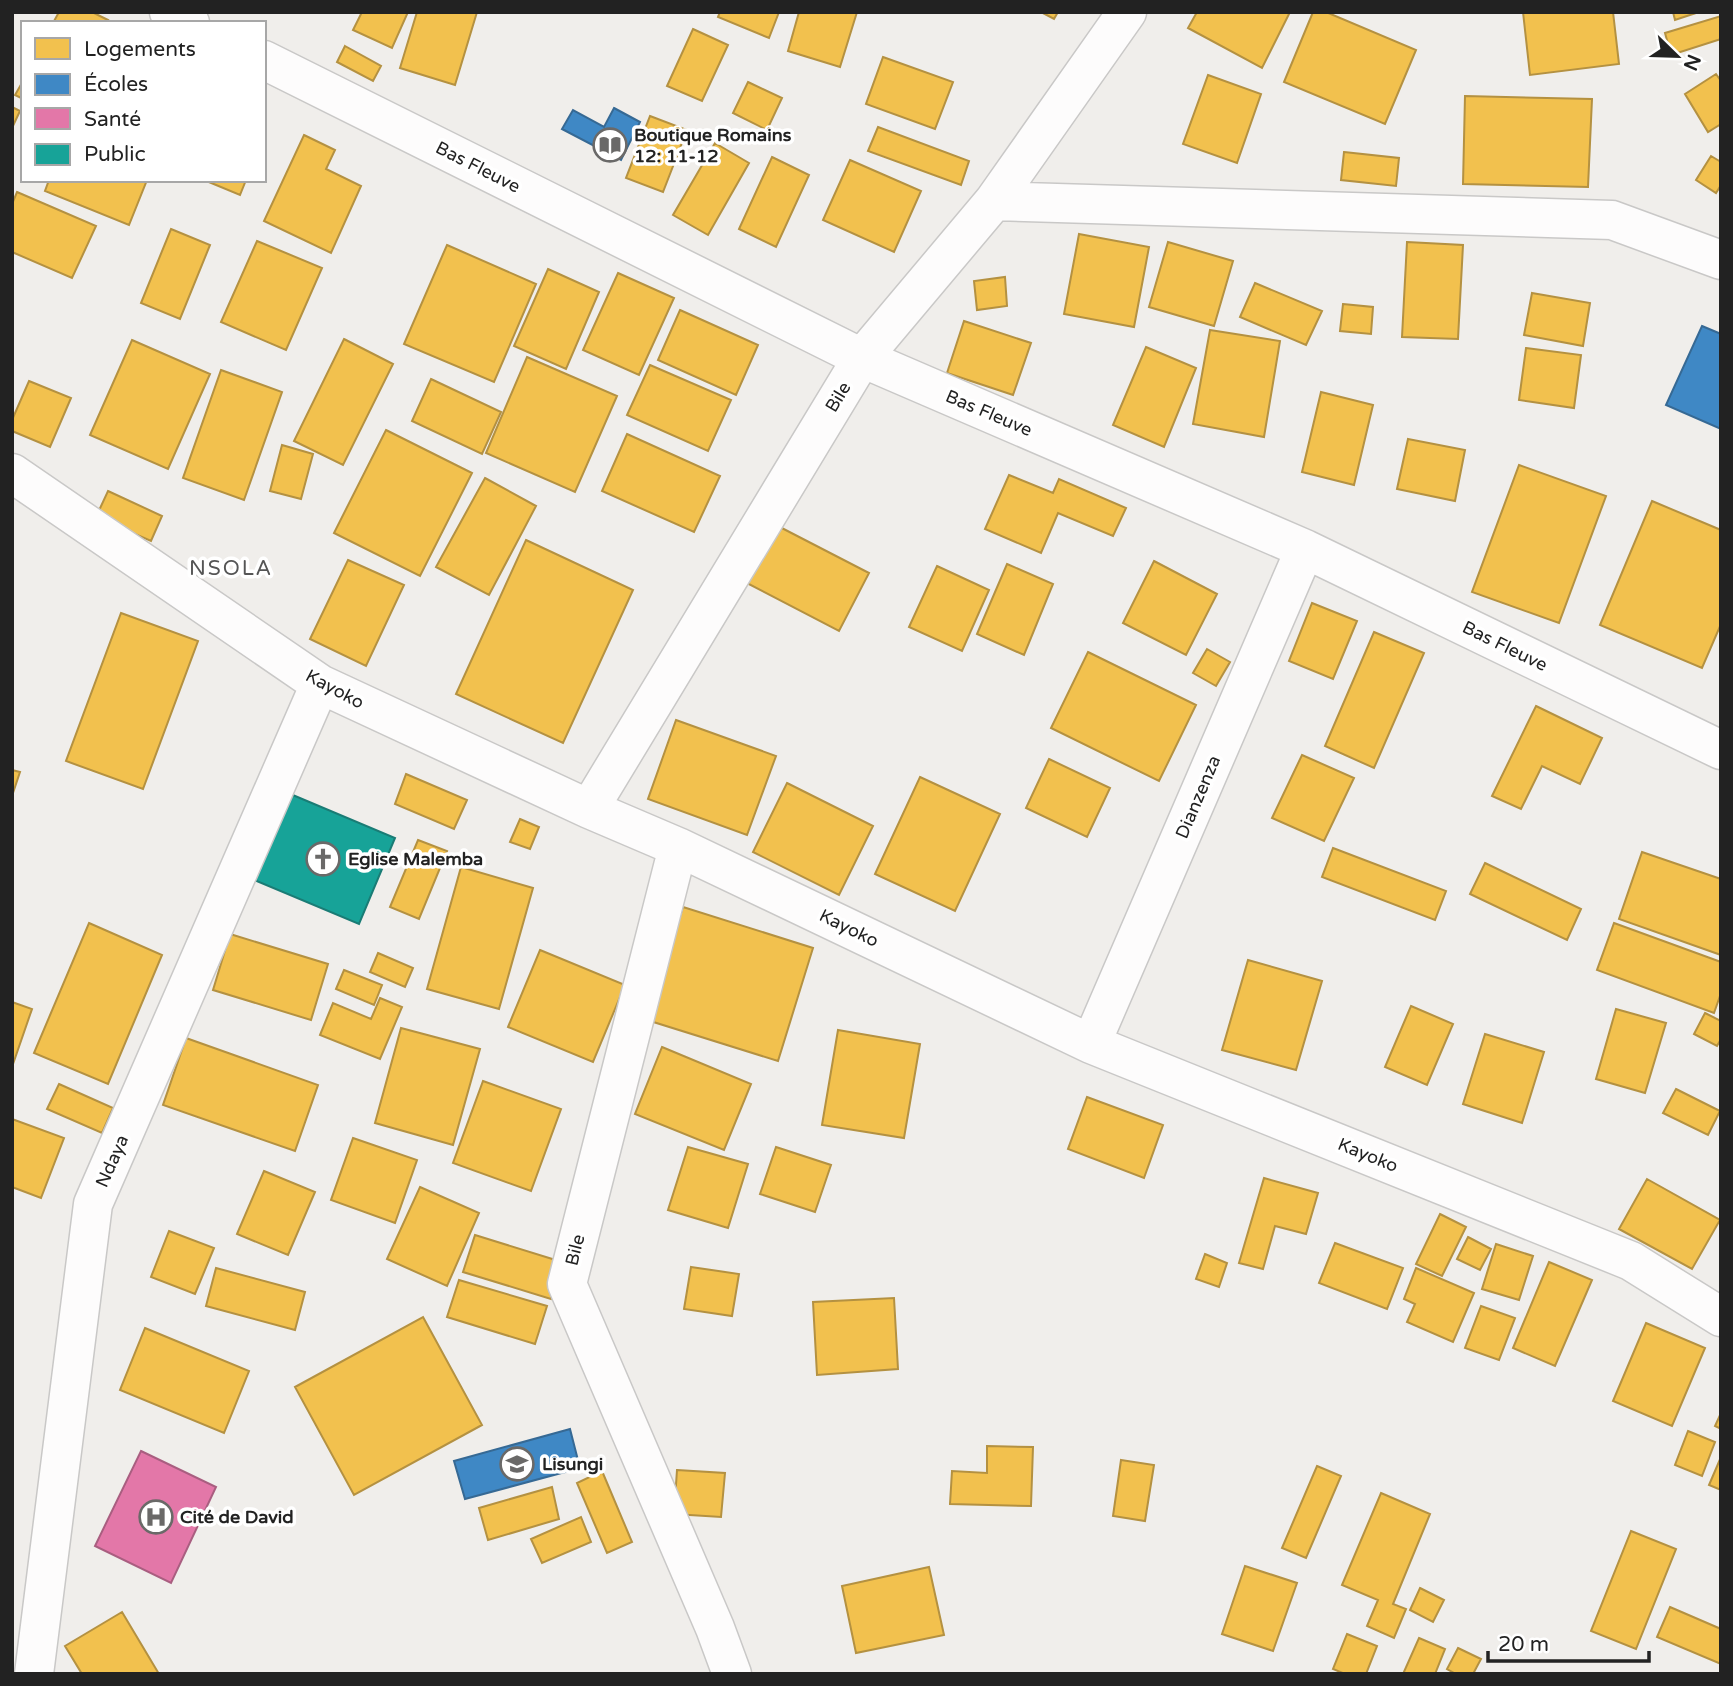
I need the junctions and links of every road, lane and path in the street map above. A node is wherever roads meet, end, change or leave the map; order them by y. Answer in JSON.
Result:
{"nodes":[{"id":1,"x":169,"y":12,"type":"edge"},
{"id":2,"x":1127,"y":12,"type":"edge"},
{"id":3,"x":186,"y":21,"type":"edge"},
{"id":4,"x":266,"y":61,"type":"edge"},
{"id":5,"x":994,"y":201,"type":"junction"},
{"id":6,"x":1721,"y":260,"type":"edge"},
{"id":7,"x":862,"y":358,"type":"junction"},
{"id":8,"x":12,"y":473,"type":"edge"},
{"id":9,"x":1306,"y":549,"type":"junction"},
{"id":10,"x":320,"y":684,"type":"junction"},
{"id":11,"x":1721,"y":750,"type":"edge"},
{"id":12,"x":589,"y":809,"type":"junction"},
{"id":13,"x":678,"y":847,"type":"junction"},
{"id":14,"x":1091,"y":1044,"type":"junction"},
{"id":15,"x":1719,"y":1309,"type":"edge"},
{"id":16,"x":34,"y":1674,"type":"edge"},
{"id":17,"x":732,"y":1674,"type":"edge"}],
"edges":[{"from":1,"to":3,"type":"street"},
{"from":2,"to":5,"type":"street","name":"Bile"},
{"from":4,"to":7,"type":"street","name":"Bas Fleuve"},
{"from":5,"to":6,"type":"street"},
{"from":5,"to":7,"type":"street","name":"Bile"},
{"from":7,"to":9,"type":"street","name":"Bas Fleuve"},
{"from":7,"to":12,"type":"street","name":"Bile"},
{"from":8,"to":10,"type":"street","name":"Kayoko"},
{"from":9,"to":11,"type":"street","name":"Bas Fleuve"},
{"from":9,"to":14,"type":"street","name":"Dianzenza"},
{"from":10,"to":12,"type":"street","name":"Kayoko"},
{"from":10,"to":16,"type":"street","name":"Ndaya"},
{"from":12,"to":13,"type":"street","name":"Kayoko"},
{"from":13,"to":14,"type":"street","name":"Kayoko"},
{"from":13,"to":17,"type":"street","name":"Bile"},
{"from":14,"to":15,"type":"street","name":"Kayoko"}]}
